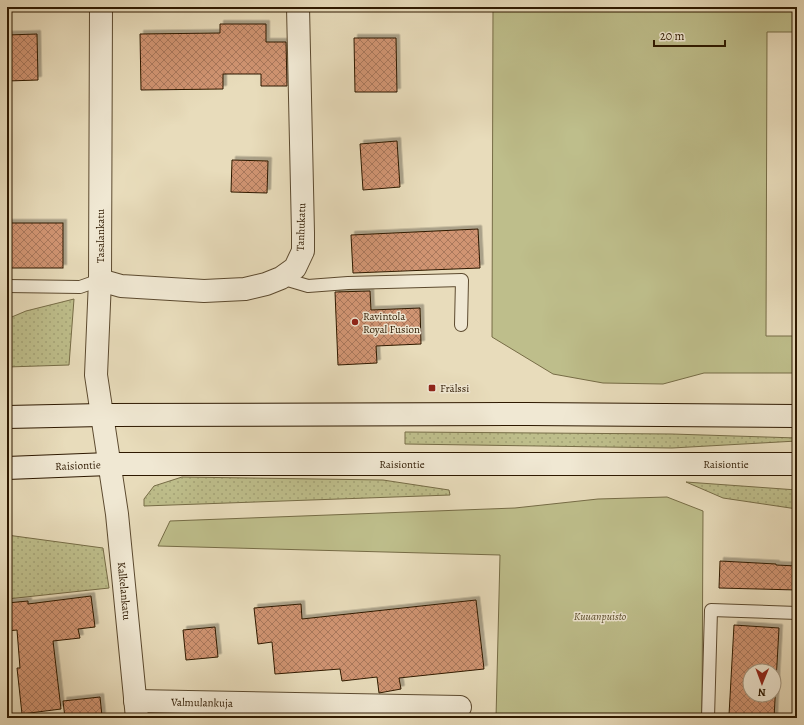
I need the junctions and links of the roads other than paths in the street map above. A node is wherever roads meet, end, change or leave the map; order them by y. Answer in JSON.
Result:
{"nodes":[{"id":1,"x":101,"y":7,"type":"edge"},
{"id":2,"x":298,"y":7,"type":"edge"},
{"id":3,"x":281,"y":278,"type":"junction"},
{"id":4,"x":100,"y":280,"type":"junction"},
{"id":5,"x":7,"y":286,"type":"edge"},
{"id":6,"x":461,"y":325,"type":"dead end"},
{"id":7,"x":102,"y":415,"type":"junction"},
{"id":8,"x":797,"y":416,"type":"edge"},
{"id":9,"x":7,"y":417,"type":"edge"},
{"id":10,"x":110,"y":464,"type":"junction"},
{"id":11,"x":797,"y":464,"type":"edge"},
{"id":12,"x":7,"y":468,"type":"edge"},
{"id":13,"x":797,"y":613,"type":"edge"},
{"id":14,"x":460,"y":707,"type":"dead end"},
{"id":15,"x":136,"y":710,"type":"edge"},
{"id":16,"x":423,"y":712,"type":"edge"},
{"id":17,"x":708,"y":718,"type":"edge"}],
"edges":[{"from":1,"to":4,"type":"main road","name":"Tasalankatu"},
{"from":2,"to":3,"type":"main road","name":"Tanhukatu"},
{"from":3,"to":4,"type":"main road","name":"Tanhukatu"},
{"from":3,"to":6,"type":"lane"},
{"from":4,"to":5,"type":"lane"},
{"from":4,"to":7,"type":"main road","name":"Tasalankatu"},
{"from":7,"to":8,"type":"main road"},
{"from":7,"to":9,"type":"main road"},
{"from":7,"to":10,"type":"main road","name":"Tasalankatu"},
{"from":10,"to":11,"type":"main road","name":"Raisiontie"},
{"from":10,"to":12,"type":"main road","name":"Raisiontie"},
{"from":10,"to":15,"type":"main road","name":"Kalkelankatu"},
{"from":13,"to":17,"type":"lane"},
{"from":14,"to":16,"type":"main road","name":"Valmulankuja"},
{"from":15,"to":16,"type":"main road","name":"Valmulankuja"}]}
